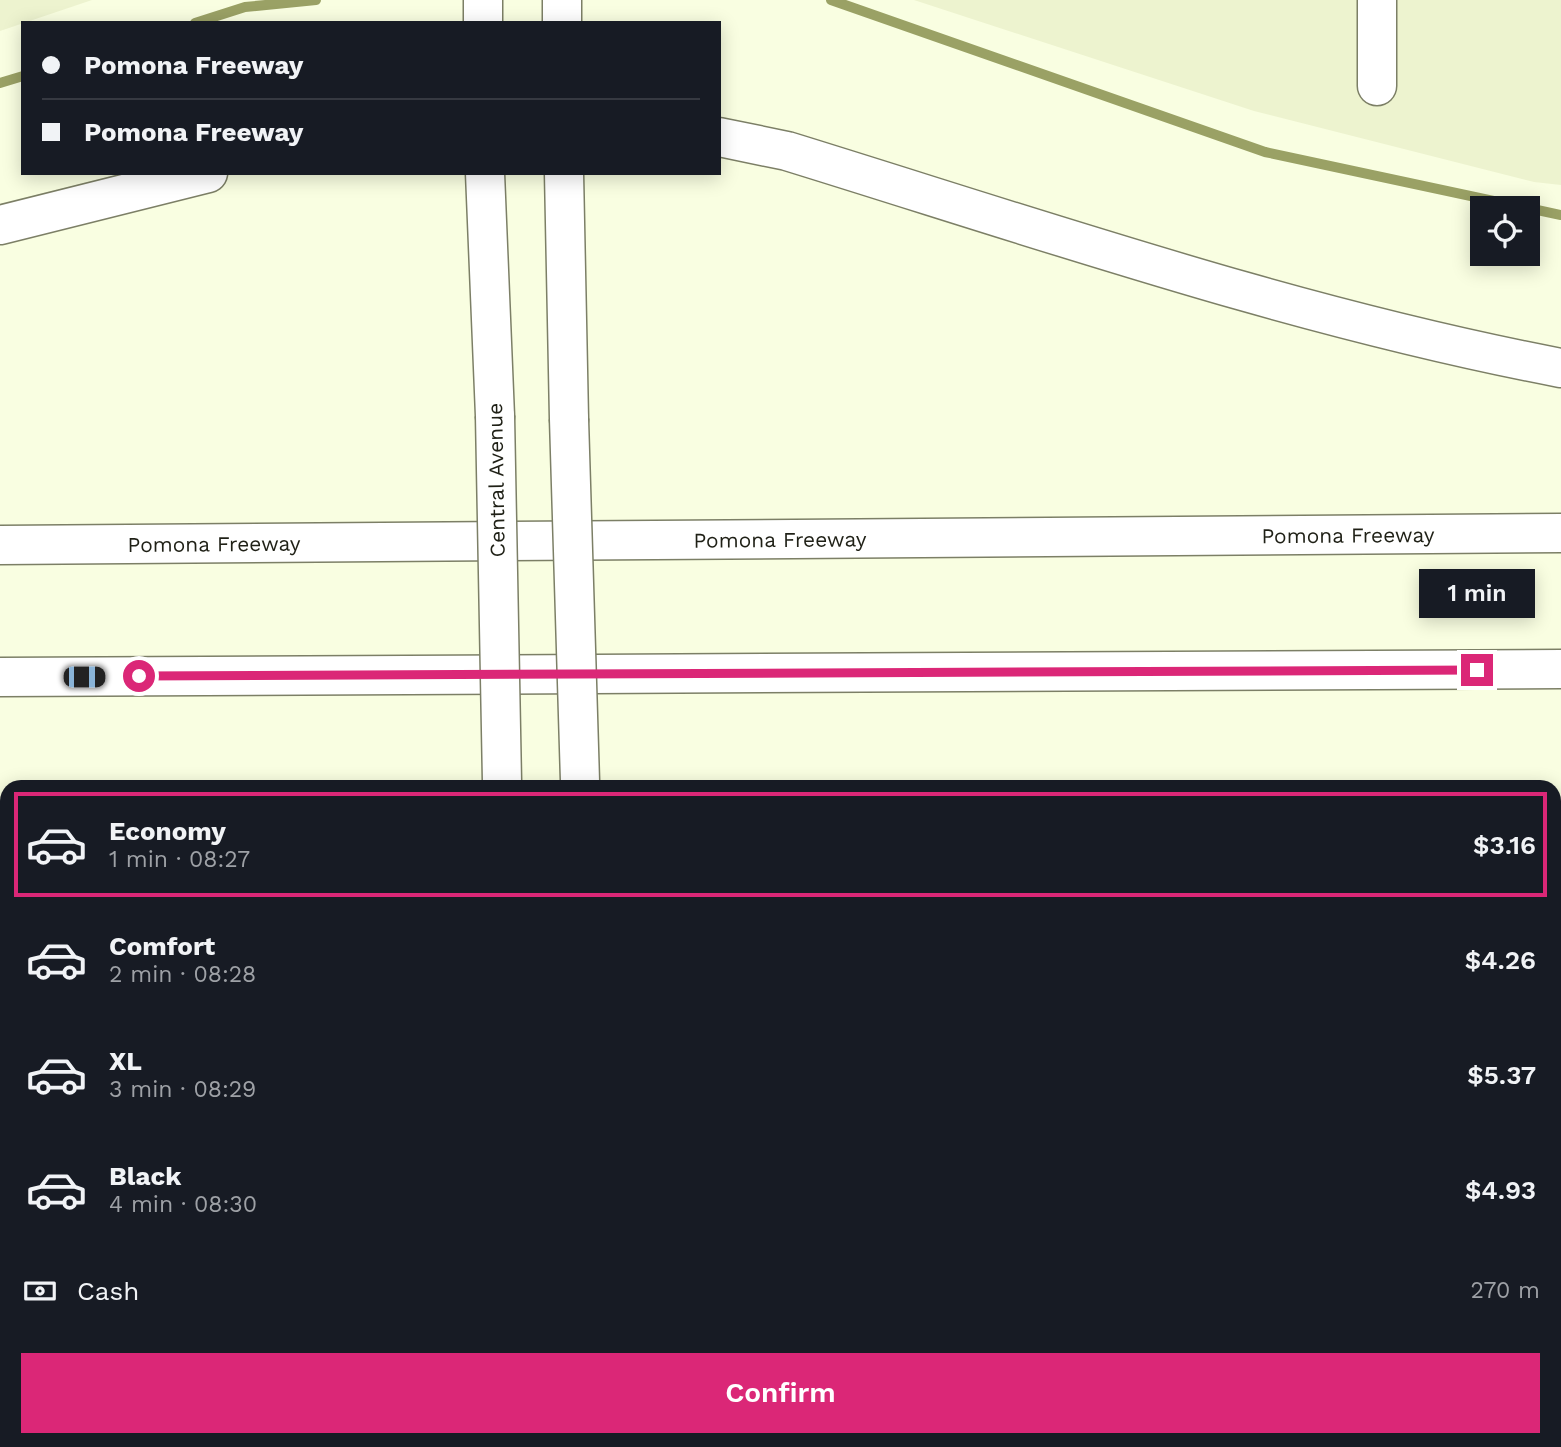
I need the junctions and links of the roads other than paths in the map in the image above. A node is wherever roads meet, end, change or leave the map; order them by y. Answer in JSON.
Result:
{"nodes":[{"id":1,"x":483,"y":0,"type":"edge"},
{"id":2,"x":562,"y":0,"type":"edge"},
{"id":3,"x":1377,"y":0,"type":"edge"},
{"id":4,"x":482,"y":21,"type":"edge"},
{"id":5,"x":562,"y":21,"type":"edge"},
{"id":6,"x":1377,"y":86,"type":"dead end"},
{"id":7,"x":721,"y":137,"type":"edge"},
{"id":8,"x":200,"y":175,"type":"edge"},
{"id":9,"x":485,"y":175,"type":"edge"},
{"id":10,"x":564,"y":175,"type":"edge"},
{"id":11,"x":0,"y":225,"type":"edge"},
{"id":12,"x":1561,"y":368,"type":"edge"},
{"id":13,"x":1561,"y":533,"type":"edge"},
{"id":14,"x":0,"y":545,"type":"edge"},
{"id":15,"x":1561,"y":669,"type":"edge"},
{"id":16,"x":0,"y":677,"type":"edge"},
{"id":17,"x":502,"y":780,"type":"edge"},
{"id":18,"x":580,"y":780,"type":"edge"}],
"edges":[{"from":1,"to":4,"type":"main road"},
{"from":2,"to":5,"type":"main road"},
{"from":3,"to":6,"type":"main road"},
{"from":7,"to":12,"type":"main road"},
{"from":8,"to":11,"type":"main road"},
{"from":9,"to":17,"type":"main road","name":"Central Avenue","bridge":true},
{"from":10,"to":18,"type":"main road","bridge":true},
{"from":13,"to":14,"type":"main road","name":"Pomona Freeway"},
{"from":15,"to":16,"type":"main road"}]}
